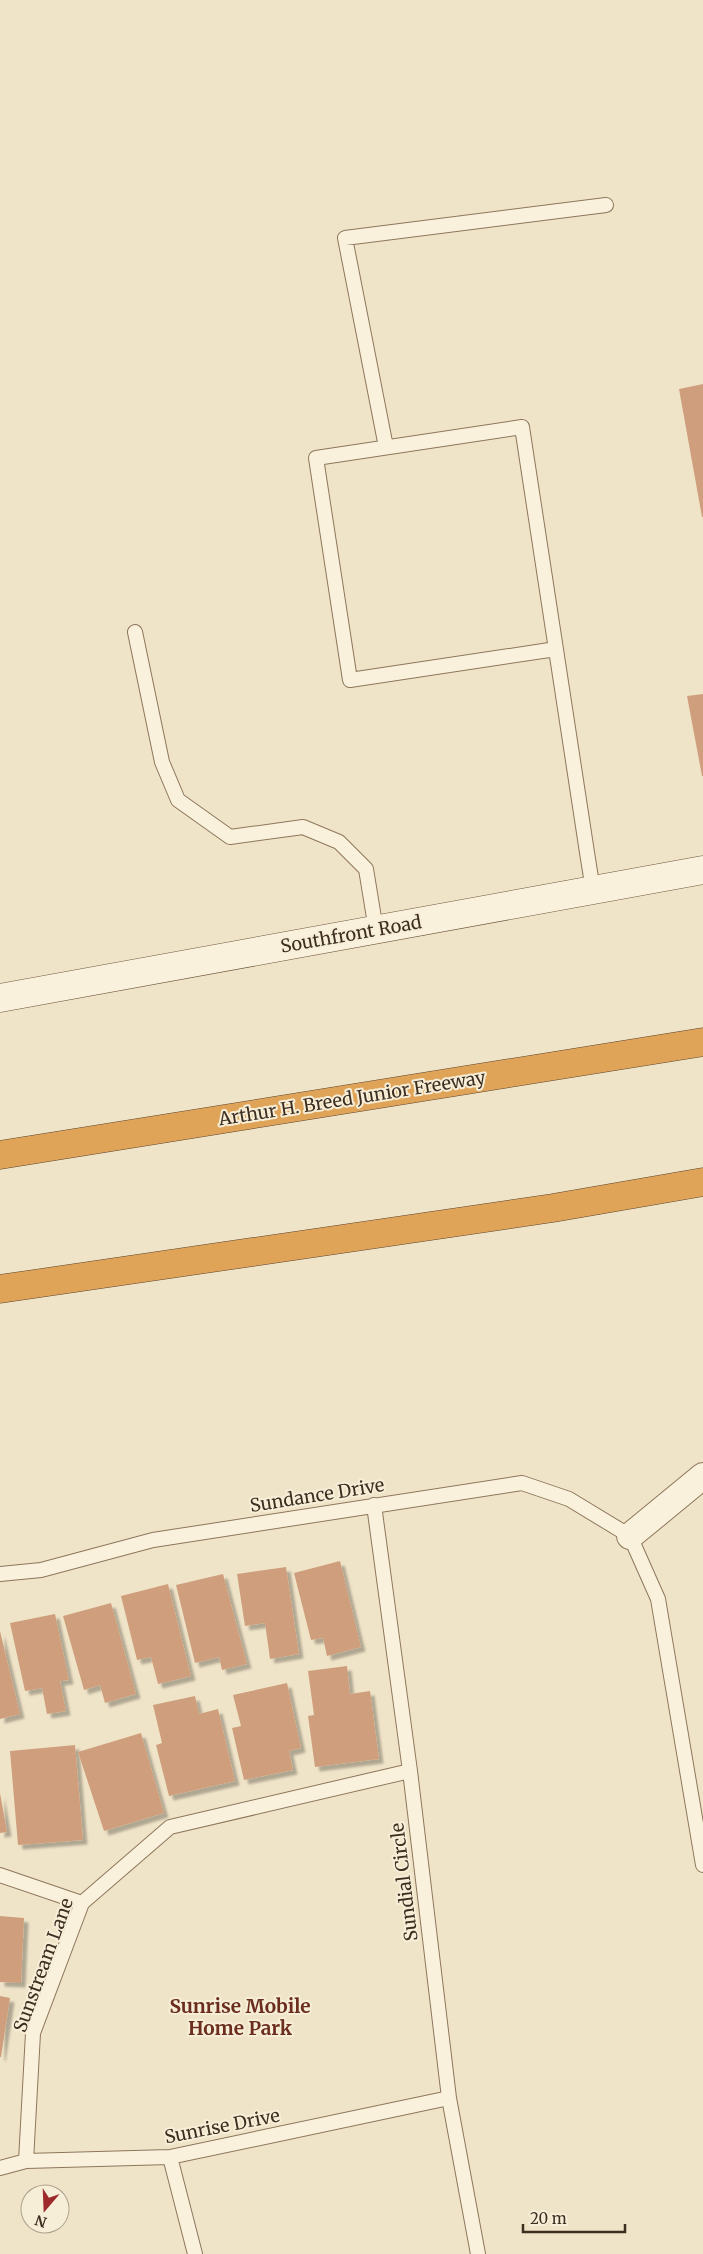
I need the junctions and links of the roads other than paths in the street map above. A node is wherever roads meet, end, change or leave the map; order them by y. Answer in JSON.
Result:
{"nodes":[{"id":1,"x":606,"y":205,"type":"dead end"},
{"id":2,"x":386,"y":447,"type":"junction"},
{"id":3,"x":135,"y":632,"type":"dead end"},
{"id":4,"x":556,"y":649,"type":"junction"},
{"id":5,"x":703,"y":870,"type":"edge"},
{"id":6,"x":593,"y":890,"type":"junction"},
{"id":7,"x":376,"y":930,"type":"junction"},
{"id":8,"x":0,"y":998,"type":"edge"},
{"id":9,"x":703,"y":1042,"type":"edge"},
{"id":10,"x":0,"y":1155,"type":"edge"},
{"id":11,"x":703,"y":1182,"type":"edge"},
{"id":12,"x":703,"y":1198,"type":"edge"},
{"id":13,"x":553,"y":1208,"type":"junction"},
{"id":14,"x":0,"y":1289,"type":"edge"},
{"id":15,"x":703,"y":1476,"type":"edge"},
{"id":16,"x":374,"y":1505,"type":"junction"},
{"id":17,"x":630,"y":1536,"type":"junction"},
{"id":18,"x":0,"y":1574,"type":"edge"},
{"id":19,"x":410,"y":1771,"type":"junction"},
{"id":20,"x":703,"y":1864,"type":"edge"},
{"id":21,"x":0,"y":1875,"type":"edge"},
{"id":22,"x":82,"y":1903,"type":"junction"},
{"id":23,"x":449,"y":2098,"type":"junction"},
{"id":24,"x":170,"y":2158,"type":"junction"},
{"id":25,"x":26,"y":2161,"type":"junction"},
{"id":26,"x":0,"y":2168,"type":"edge"},
{"id":27,"x":195,"y":2254,"type":"edge"},
{"id":28,"x":478,"y":2254,"type":"edge"}],
"edges":[{"from":1,"to":2,"type":"lane"},
{"from":2,"to":4,"type":"lane"},
{"from":2,"to":4,"type":"lane"},
{"from":3,"to":7,"type":"lane"},
{"from":4,"to":6,"type":"lane"},
{"from":5,"to":6,"type":"street","name":"Southfront Road"},
{"from":6,"to":7,"type":"street","name":"Southfront Road"},
{"from":7,"to":8,"type":"street","name":"Southfront Road"},
{"from":9,"to":10,"type":"highway","name":"Arthur H. Breed Junior Freeway"},
{"from":11,"to":13,"type":"highway"},
{"from":12,"to":13,"type":"highway"},
{"from":13,"to":14,"type":"highway"},
{"from":15,"to":17,"type":"street"},
{"from":16,"to":17,"type":"lane","name":"Sundance Drive"},
{"from":16,"to":18,"type":"lane","name":"Sundance Drive"},
{"from":16,"to":19,"type":"lane","name":"Sundial Circle"},
{"from":17,"to":20,"type":"lane"},
{"from":19,"to":22,"type":"lane","name":"Sunstream Lane"},
{"from":19,"to":23,"type":"lane","name":"Sundial Circle"},
{"from":21,"to":22,"type":"lane"},
{"from":22,"to":25,"type":"lane","name":"Sunstream Lane"},
{"from":23,"to":24,"type":"lane","name":"Sunrise Drive"},
{"from":23,"to":28,"type":"lane","name":"Sundial Circle"},
{"from":24,"to":25,"type":"lane","name":"Sunrise Drive"},
{"from":24,"to":27,"type":"lane"},
{"from":25,"to":26,"type":"lane","name":"Sunrise Drive"}]}
